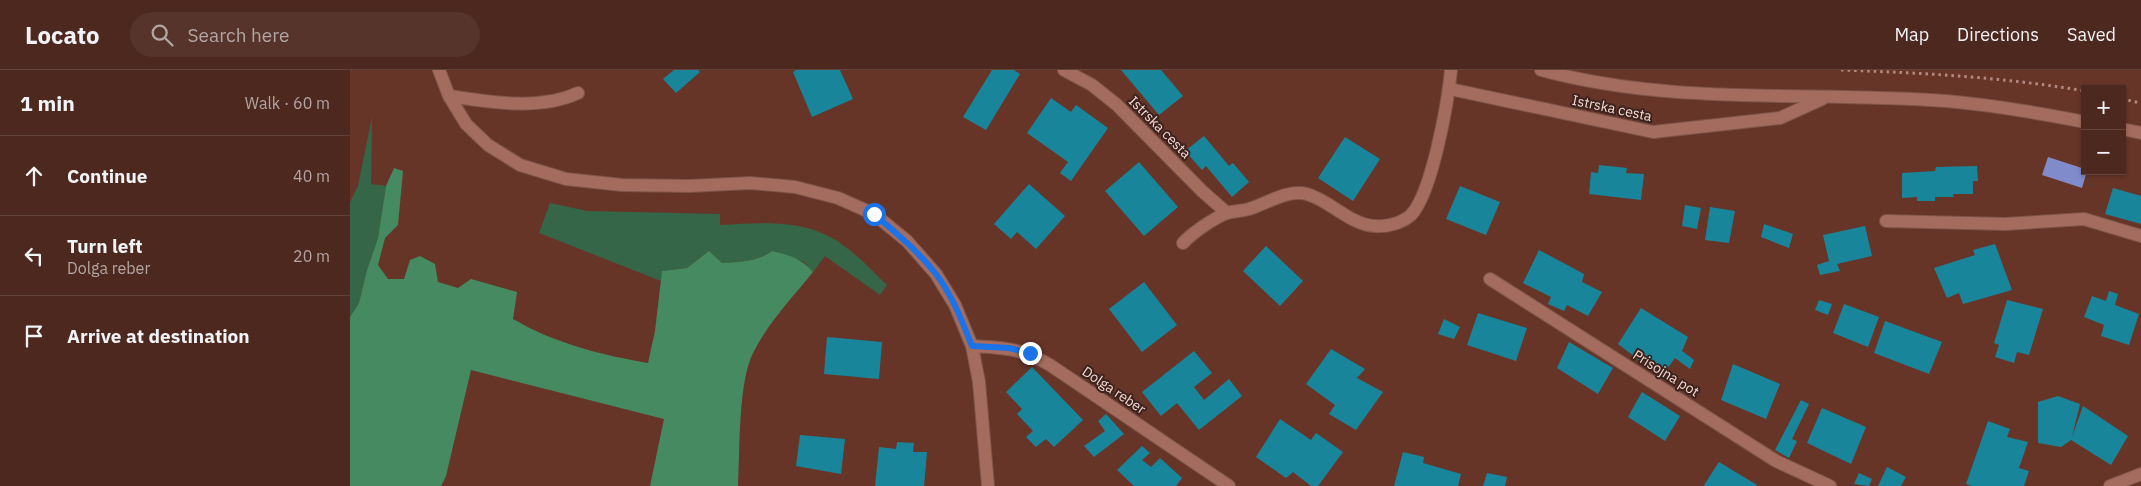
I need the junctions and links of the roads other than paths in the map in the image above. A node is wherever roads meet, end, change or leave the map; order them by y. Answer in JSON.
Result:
{"nodes":[{"id":1,"x":439,"y":70,"type":"edge"},
{"id":2,"x":1064,"y":70,"type":"edge"},
{"id":3,"x":1451,"y":70,"type":"edge"},
{"id":4,"x":1541,"y":70,"type":"edge"},
{"id":5,"x":1450,"y":89,"type":"junction"},
{"id":6,"x":578,"y":93,"type":"dead end"},
{"id":7,"x":449,"y":96,"type":"junction"},
{"id":8,"x":1826,"y":97,"type":"junction"},
{"id":9,"x":2081,"y":121,"type":"edge"},
{"id":10,"x":2126,"y":130,"type":"edge"},
{"id":11,"x":2141,"y":133,"type":"edge"},
{"id":12,"x":1227,"y":213,"type":"junction"},
{"id":13,"x":1886,"y":221,"type":"dead end"},
{"id":14,"x":2141,"y":236,"type":"edge"},
{"id":15,"x":1183,"y":243,"type":"dead end"},
{"id":16,"x":1490,"y":279,"type":"dead end"},
{"id":17,"x":972,"y":346,"type":"junction"},
{"id":18,"x":2141,"y":474,"type":"edge"},
{"id":19,"x":988,"y":486,"type":"edge"},
{"id":20,"x":1229,"y":486,"type":"edge"},
{"id":21,"x":1830,"y":486,"type":"edge"},
{"id":22,"x":2110,"y":486,"type":"edge"}],
"edges":[{"from":1,"to":7,"type":"street"},
{"from":2,"to":12,"type":"street","name":"Istrska cesta"},
{"from":3,"to":5,"type":"street"},
{"from":4,"to":8,"type":"street"},
{"from":5,"to":8,"type":"street","name":"Istrska cesta"},
{"from":5,"to":12,"type":"street"},
{"from":6,"to":7,"type":"street"},
{"from":7,"to":17,"type":"street"},
{"from":8,"to":9,"type":"street"},
{"from":10,"to":11,"type":"street"},
{"from":12,"to":15,"type":"street"},
{"from":13,"to":14,"type":"street"},
{"from":16,"to":21,"type":"street","name":"Prisojna pot"},
{"from":17,"to":19,"type":"street"},
{"from":17,"to":20,"type":"street","name":"Dolga reber"},
{"from":18,"to":22,"type":"street"}]}
